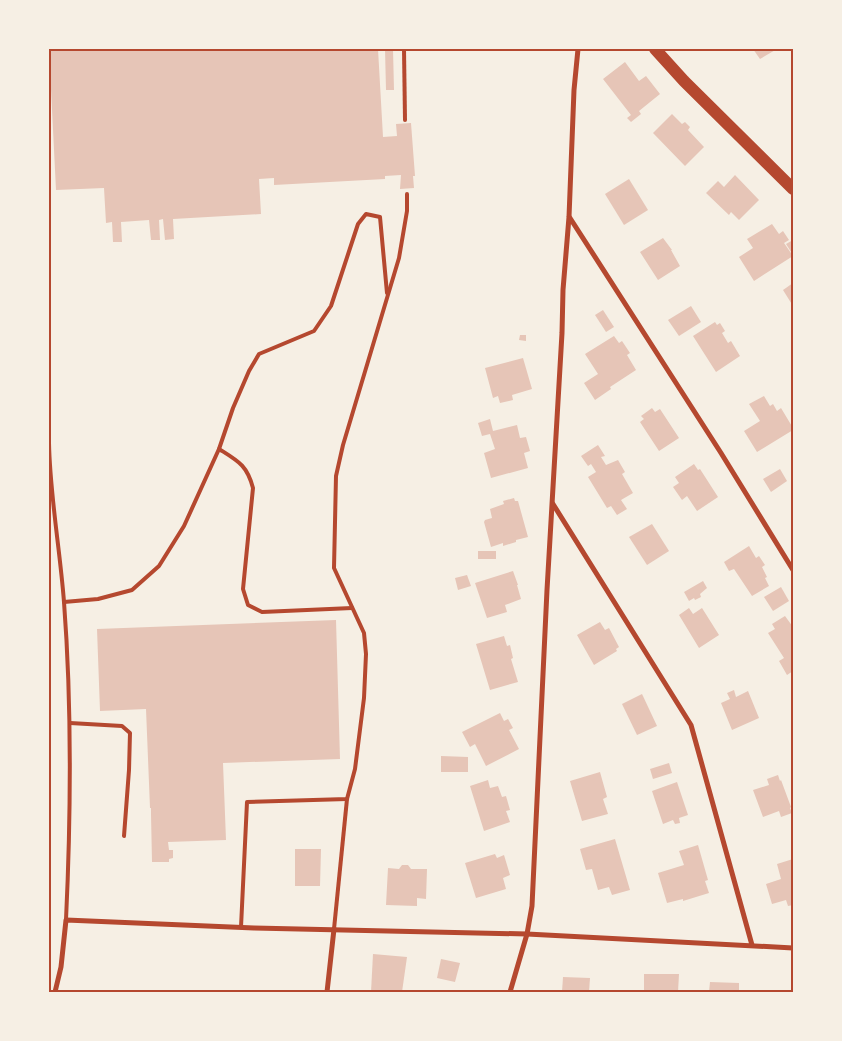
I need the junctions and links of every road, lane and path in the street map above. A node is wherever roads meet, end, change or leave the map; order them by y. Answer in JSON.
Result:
{"nodes":[{"id":1,"x":404,"y":49,"type":"edge"},
{"id":2,"x":578,"y":49,"type":"edge"},
{"id":3,"x":655,"y":49,"type":"edge"},
{"id":4,"x":405,"y":120,"type":"dead end"},
{"id":5,"x":793,"y":189,"type":"edge"},
{"id":6,"x":407,"y":194,"type":"dead end"},
{"id":7,"x":569,"y":217,"type":"junction"},
{"id":8,"x":388,"y":295,"type":"junction"},
{"id":9,"x":49,"y":443,"type":"edge"},
{"id":10,"x":219,"y":448,"type":"junction"},
{"id":11,"x":553,"y":504,"type":"junction"},
{"id":12,"x":793,"y":570,"type":"edge"},
{"id":13,"x":64,"y":602,"type":"junction"},
{"id":14,"x":352,"y":608,"type":"junction"},
{"id":15,"x":70,"y":723,"type":"junction"},
{"id":16,"x":347,"y":799,"type":"junction"},
{"id":17,"x":124,"y":836,"type":"dead end"},
{"id":18,"x":66,"y":920,"type":"junction"},
{"id":19,"x":241,"y":927,"type":"junction"},
{"id":20,"x":334,"y":929,"type":"junction"},
{"id":21,"x":527,"y":934,"type":"junction"},
{"id":22,"x":752,"y":946,"type":"junction"},
{"id":23,"x":793,"y":948,"type":"edge"},
{"id":24,"x":55,"y":992,"type":"edge"},
{"id":25,"x":327,"y":992,"type":"edge"},
{"id":26,"x":510,"y":992,"type":"edge"}],
"edges":[{"from":1,"to":4,"type":"lane"},
{"from":2,"to":7,"type":"street"},
{"from":3,"to":5,"type":"main road"},
{"from":6,"to":8,"type":"lane"},
{"from":7,"to":11,"type":"street"},
{"from":7,"to":12,"type":"street"},
{"from":8,"to":10,"type":"lane"},
{"from":8,"to":14,"type":"lane"},
{"from":9,"to":13,"type":"lane"},
{"from":10,"to":13,"type":"lane"},
{"from":10,"to":14,"type":"lane"},
{"from":11,"to":21,"type":"street"},
{"from":11,"to":22,"type":"street"},
{"from":13,"to":15,"type":"lane"},
{"from":14,"to":16,"type":"lane"},
{"from":15,"to":17,"type":"lane"},
{"from":15,"to":18,"type":"lane"},
{"from":16,"to":19,"type":"lane"},
{"from":16,"to":20,"type":"lane"},
{"from":18,"to":19,"type":"street"},
{"from":18,"to":24,"type":"street"},
{"from":19,"to":20,"type":"street"},
{"from":20,"to":21,"type":"street"},
{"from":20,"to":25,"type":"street"},
{"from":21,"to":22,"type":"street"},
{"from":21,"to":26,"type":"street"},
{"from":22,"to":23,"type":"street"}]}
